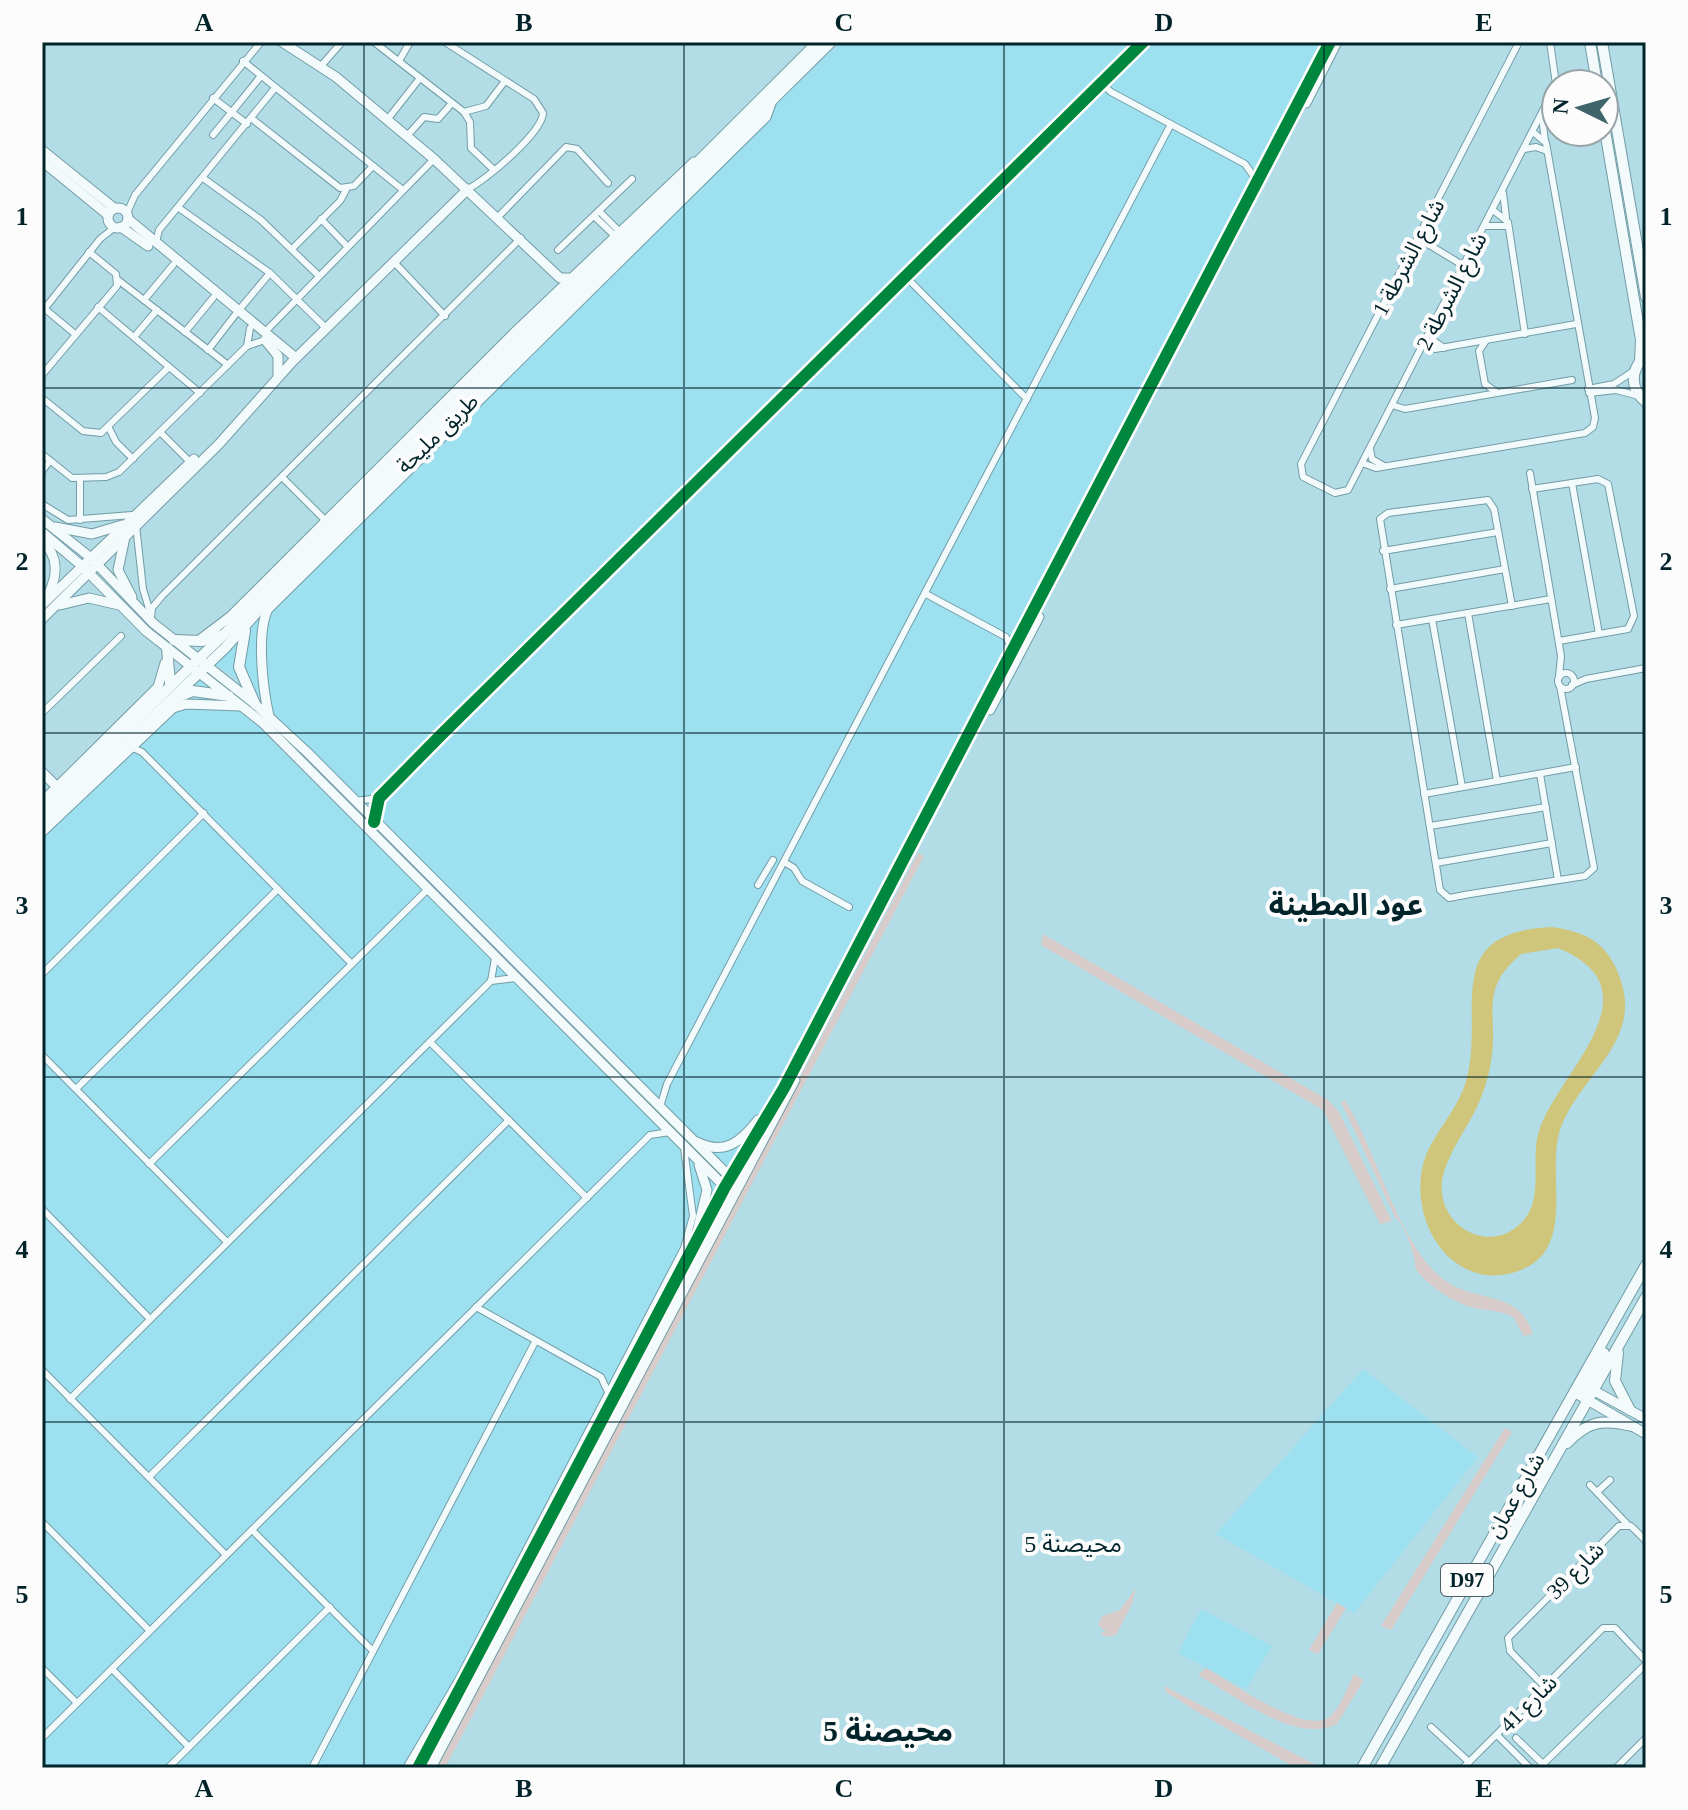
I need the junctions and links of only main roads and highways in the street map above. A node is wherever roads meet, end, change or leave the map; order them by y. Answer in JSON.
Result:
{"nodes":[{"id":1,"x":831,"y":42,"type":"edge"},
{"id":2,"x":1590,"y":42,"type":"edge"},
{"id":3,"x":1602,"y":42,"type":"edge"},
{"id":4,"x":815,"y":44,"type":"edge"},
{"id":5,"x":1594,"y":68,"type":"edge"},
{"id":6,"x":1608,"y":148,"type":"edge"},
{"id":7,"x":1646,"y":297,"type":"edge"},
{"id":8,"x":1640,"y":362,"type":"edge"},
{"id":9,"x":468,"y":389,"type":"junction"},
{"id":10,"x":456,"y":391,"type":"road end"},
{"id":11,"x":1644,"y":401,"type":"edge"},
{"id":12,"x":249,"y":622,"type":"junction"},
{"id":13,"x":223,"y":632,"type":"junction"},
{"id":14,"x":198,"y":665,"type":"junction"},
{"id":15,"x":170,"y":683,"type":"junction"},
{"id":16,"x":229,"y":696,"type":"road end"},
{"id":17,"x":255,"y":704,"type":"road end"},
{"id":18,"x":161,"y":707,"type":"junction"},
{"id":19,"x":129,"y":744,"type":"junction"},
{"id":20,"x":42,"y":811,"type":"edge"},
{"id":21,"x":42,"y":823,"type":"edge"},
{"id":22,"x":1646,"y":1265,"type":"edge"},
{"id":23,"x":1646,"y":1297,"type":"edge"},
{"id":24,"x":1621,"y":1341,"type":"junction"},
{"id":25,"x":1582,"y":1390,"type":"junction"},
{"id":26,"x":1630,"y":1410,"type":"road end"},
{"id":27,"x":1632,"y":1426,"type":"road end"},
{"id":28,"x":1557,"y":1453,"type":"junction"},
{"id":29,"x":1544,"y":1475,"type":"junction"},
{"id":30,"x":1362,"y":1768,"type":"edge"},
{"id":31,"x":1380,"y":1768,"type":"edge"}],
"edges":[{"from":1,"to":12,"type":"main road","name":"طريق مليحة"},
{"from":2,"to":5,"type":"main road"},
{"from":3,"to":7,"type":"main road"},
{"from":4,"to":9,"type":"main road","name":"طريق مليحة"},
{"from":6,"to":8,"type":"main road"},
{"from":8,"to":11,"type":"main road"},
{"from":9,"to":10,"type":"main road"},
{"from":9,"to":13,"type":"main road","name":"طريق مليحة"},
{"from":12,"to":14,"type":"main road","name":"طريق مليحة"},
{"from":12,"to":17,"type":"main road"},
{"from":13,"to":14,"type":"main road","name":"طريق مليحة"},
{"from":13,"to":15,"type":"main road"},
{"from":14,"to":15,"type":"main road","name":"طريق مليحة"},
{"from":14,"to":18,"type":"main road","name":"طريق مليحة"},
{"from":14,"to":19,"type":"main road"},
{"from":15,"to":20,"type":"main road","name":"طريق مليحة"},
{"from":16,"to":18,"type":"main road"},
{"from":18,"to":19,"type":"main road","name":"طريق مليحة"},
{"from":19,"to":21,"type":"main road","name":"طريق مليحة"},
{"from":22,"to":25,"type":"main road","name":"شارع عمان","number":"D97"},
{"from":23,"to":24,"type":"main road","name":"شارع عمان","number":"D97"},
{"from":24,"to":25,"type":"main road","name":"شارع عمان","number":"D97"},
{"from":24,"to":26,"type":"main road"},
{"from":25,"to":28,"type":"main road","name":"شارع عمان","number":"D97"},
{"from":25,"to":29,"type":"main road"},
{"from":25,"to":30,"type":"main road","name":"شارع عمان","number":"D97"},
{"from":27,"to":28,"type":"main road"},
{"from":28,"to":29,"type":"main road","name":"شارع عمان","number":"D97"},
{"from":29,"to":31,"type":"main road","name":"شارع عمان","number":"D97"}]}
